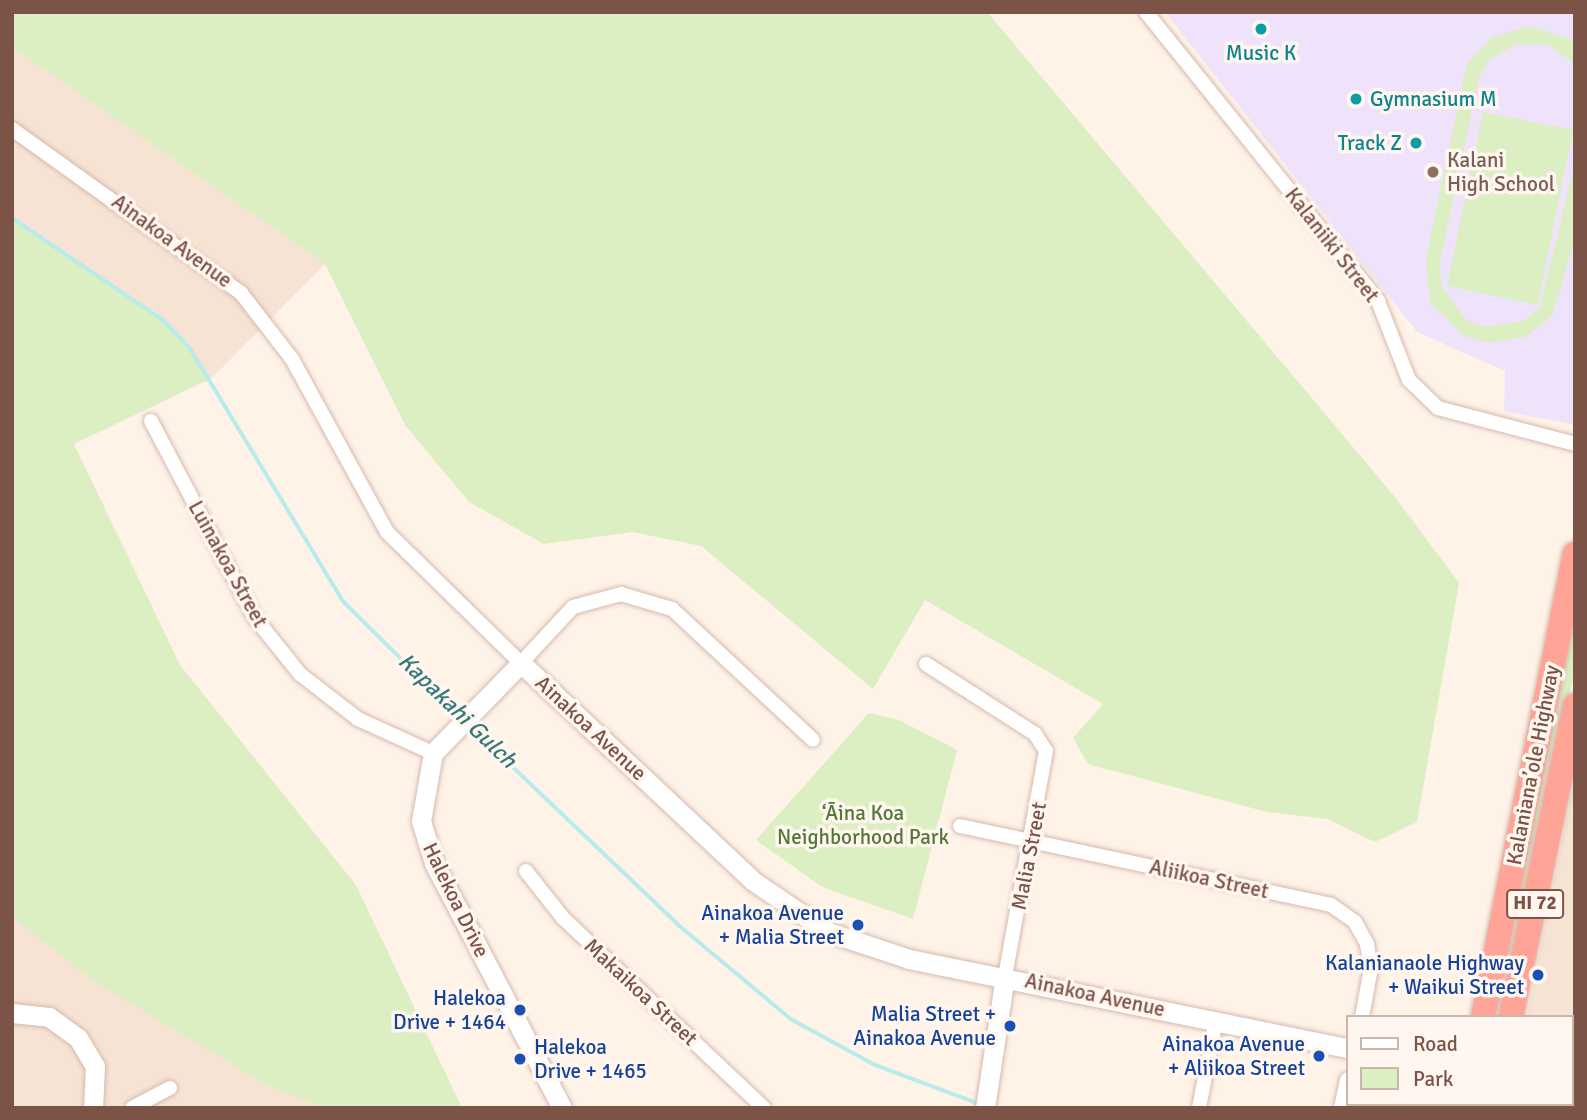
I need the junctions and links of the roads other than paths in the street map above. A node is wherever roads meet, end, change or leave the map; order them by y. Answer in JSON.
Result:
{"nodes":[{"id":1,"x":1146,"y":12,"type":"edge"},
{"id":2,"x":12,"y":129,"type":"edge"},
{"id":3,"x":151,"y":421,"type":"dead end"},
{"id":4,"x":1575,"y":444,"type":"edge"},
{"id":5,"x":1575,"y":554,"type":"edge"},
{"id":6,"x":521,"y":663,"type":"junction"},
{"id":7,"x":926,"y":664,"type":"dead end"},
{"id":8,"x":1575,"y":706,"type":"edge"},
{"id":9,"x":813,"y":740,"type":"dead end"},
{"id":10,"x":433,"y":752,"type":"junction"},
{"id":11,"x":960,"y":826,"type":"dead end"},
{"id":12,"x":1032,"y":842,"type":"junction"},
{"id":13,"x":527,"y":871,"type":"dead end"},
{"id":14,"x":1005,"y":976,"type":"junction"},
{"id":15,"x":1519,"y":977,"type":"junction"},
{"id":16,"x":12,"y":1013,"type":"edge"},
{"id":17,"x":1362,"y":1015,"type":"edge"},
{"id":18,"x":1483,"y":1015,"type":"edge"},
{"id":19,"x":1491,"y":1015,"type":"edge"},
{"id":20,"x":1511,"y":1015,"type":"edge"},
{"id":21,"x":1216,"y":1020,"type":"junction"},
{"id":22,"x":1346,"y":1048,"type":"edge"},
{"id":23,"x":1346,"y":1085,"type":"edge"},
{"id":24,"x":170,"y":1088,"type":"dead end"},
{"id":25,"x":758,"y":1106,"type":"edge"},
{"id":26,"x":93,"y":1108,"type":"edge"},
{"id":27,"x":132,"y":1108,"type":"edge"},
{"id":28,"x":562,"y":1108,"type":"edge"},
{"id":29,"x":985,"y":1108,"type":"edge"},
{"id":30,"x":1199,"y":1108,"type":"edge"},
{"id":31,"x":1341,"y":1108,"type":"edge"}],
"edges":[{"from":1,"to":4,"type":"street","name":"Kalaniiki Street"},
{"from":2,"to":6,"type":"street","name":"Ainakoa Avenue"},
{"from":3,"to":10,"type":"street","name":"Luinakoa Street"},
{"from":5,"to":18,"type":"highway","name":"Kalaniana’ole Highway","number":"HI 72"},
{"from":6,"to":9,"type":"street"},
{"from":6,"to":10,"type":"street"},
{"from":6,"to":14,"type":"street","name":"Ainakoa Avenue"},
{"from":7,"to":12,"type":"street","name":"Malia Street"},
{"from":8,"to":15,"type":"highway","name":"Kalaniana’ole Highway","number":"HI 72"},
{"from":10,"to":28,"type":"street","name":"Halekoa Drive"},
{"from":11,"to":12,"type":"street","name":"Aliikoa Street"},
{"from":12,"to":14,"type":"street","name":"Malia Street"},
{"from":12,"to":17,"type":"street","name":"Aliikoa Street"},
{"from":13,"to":25,"type":"street","name":"Makaikoa Street"},
{"from":14,"to":21,"type":"street","name":"Ainakoa Avenue"},
{"from":14,"to":29,"type":"street","name":"Malia Street"},
{"from":15,"to":19,"type":"highway"},
{"from":15,"to":20,"type":"highway","name":"Kalaniana’ole Highway","number":"HI 72"},
{"from":16,"to":26,"type":"street"},
{"from":21,"to":22,"type":"street","name":"Ainakoa Avenue"},
{"from":21,"to":30,"type":"street"},
{"from":23,"to":31,"type":"street"},
{"from":24,"to":27,"type":"street"}]}
